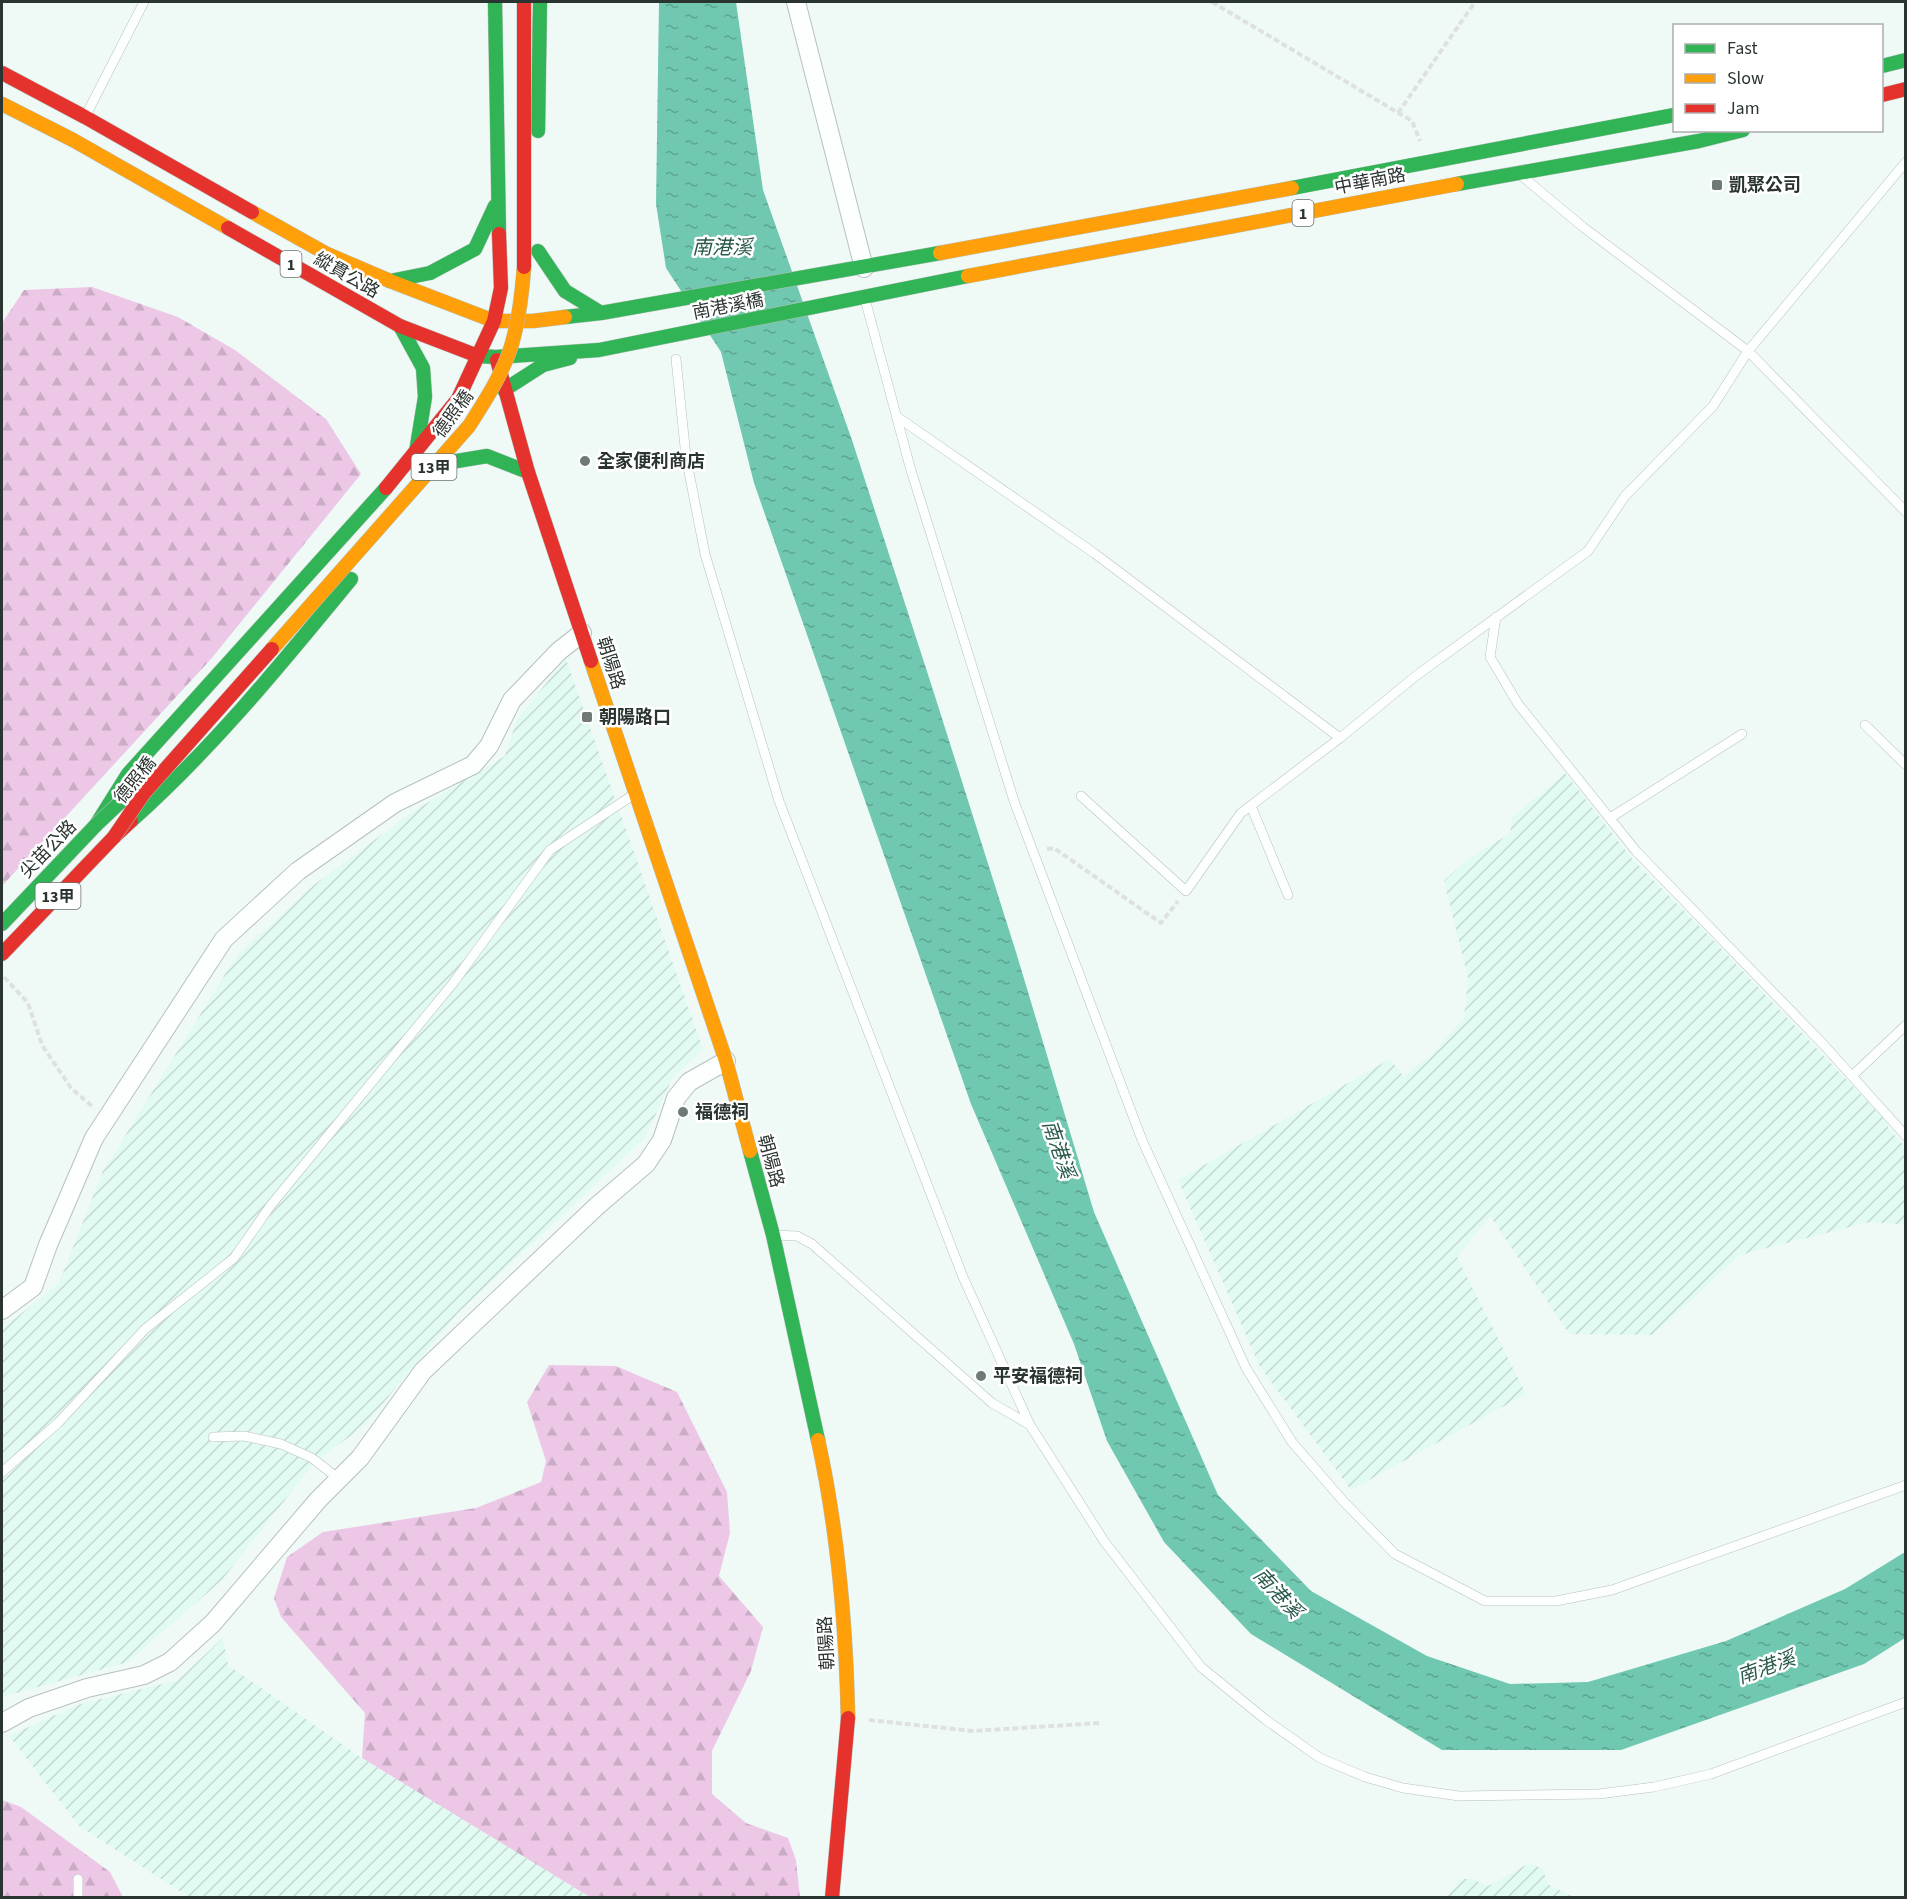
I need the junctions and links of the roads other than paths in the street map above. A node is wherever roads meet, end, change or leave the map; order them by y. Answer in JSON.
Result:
{"nodes":[{"id":1,"x":144,"y":2,"type":"edge"},
{"id":2,"x":495,"y":2,"type":"edge"},
{"id":3,"x":515,"y":2,"type":"edge"},
{"id":4,"x":525,"y":2,"type":"edge"},
{"id":5,"x":540,"y":2,"type":"edge"},
{"id":6,"x":796,"y":2,"type":"edge"},
{"id":7,"x":1905,"y":60,"type":"edge"},
{"id":8,"x":1883,"y":66,"type":"edge"},
{"id":9,"x":2,"y":73,"type":"edge"},
{"id":10,"x":1905,"y":89,"type":"edge"},
{"id":11,"x":1883,"y":94,"type":"edge"},
{"id":12,"x":2,"y":104,"type":"edge"},
{"id":13,"x":1673,"y":115,"type":"edge"},
{"id":14,"x":85,"y":117,"type":"junction"},
{"id":15,"x":1732,"y":132,"type":"edge"},
{"id":16,"x":73,"y":140,"type":"junction"},
{"id":17,"x":538,"y":146,"type":"dead end"},
{"id":18,"x":1905,"y":162,"type":"edge"},
{"id":19,"x":538,"y":168,"type":"dead end"},
{"id":20,"x":1519,"y":173,"type":"junction"},
{"id":21,"x":497,"y":201,"type":"junction"},
{"id":22,"x":538,"y":222,"type":"dead end"},
{"id":23,"x":864,"y":268,"type":"junction"},
{"id":24,"x":390,"y":281,"type":"junction"},
{"id":25,"x":844,"y":286,"type":"junction"},
{"id":26,"x":864,"y":297,"type":"junction"},
{"id":27,"x":601,"y":313,"type":"junction"},
{"id":28,"x":494,"y":321,"type":"junction"},
{"id":29,"x":533,"y":321,"type":"junction"},
{"id":30,"x":400,"y":326,"type":"junction"},
{"id":31,"x":599,"y":350,"type":"junction"},
{"id":32,"x":1748,"y":351,"type":"junction"},
{"id":33,"x":519,"y":355,"type":"junction"},
{"id":34,"x":478,"y":356,"type":"junction"},
{"id":35,"x":496,"y":357,"type":"junction"},
{"id":36,"x":676,"y":359,"type":"dead end"},
{"id":37,"x":504,"y":390,"type":"junction"},
{"id":38,"x":896,"y":416,"type":"junction"},
{"id":39,"x":415,"y":454,"type":"junction"},
{"id":40,"x":451,"y":462,"type":"junction"},
{"id":41,"x":528,"y":472,"type":"junction"},
{"id":42,"x":1905,"y":512,"type":"edge"},
{"id":43,"x":1496,"y":617,"type":"junction"},
{"id":44,"x":582,"y":633,"type":"junction"},
{"id":45,"x":1865,"y":725,"type":"dead end"},
{"id":46,"x":1742,"y":734,"type":"dead end"},
{"id":47,"x":1340,"y":738,"type":"junction"},
{"id":48,"x":1905,"y":765,"type":"edge"},
{"id":49,"x":635,"y":794,"type":"junction"},
{"id":50,"x":1081,"y":795,"type":"dead end"},
{"id":51,"x":1251,"y":806,"type":"junction"},
{"id":52,"x":1610,"y":818,"type":"junction"},
{"id":53,"x":96,"y":825,"type":"junction"},
{"id":54,"x":114,"y":837,"type":"junction"},
{"id":55,"x":1288,"y":894,"type":"dead end"},
{"id":56,"x":2,"y":924,"type":"edge"},
{"id":57,"x":2,"y":954,"type":"edge"},
{"id":58,"x":1905,"y":1026,"type":"edge"},
{"id":59,"x":726,"y":1061,"type":"junction"},
{"id":60,"x":1852,"y":1076,"type":"junction"},
{"id":61,"x":1905,"y":1136,"type":"edge"},
{"id":62,"x":772,"y":1235,"type":"junction"},
{"id":63,"x":2,"y":1310,"type":"edge"},
{"id":64,"x":1030,"y":1425,"type":"junction"},
{"id":65,"x":213,"y":1437,"type":"dead end"},
{"id":66,"x":2,"y":1472,"type":"edge"},
{"id":67,"x":339,"y":1479,"type":"junction"},
{"id":68,"x":1905,"y":1485,"type":"edge"},
{"id":69,"x":1905,"y":1702,"type":"edge"},
{"id":70,"x":2,"y":1722,"type":"edge"},
{"id":71,"x":78,"y":1880,"type":"dead end"},
{"id":72,"x":78,"y":1898,"type":"edge"},
{"id":73,"x":832,"y":1898,"type":"edge"}],
"edges":[{"from":1,"to":14,"type":"lane"},
{"from":2,"to":21,"type":"main road"},
{"from":3,"to":53,"type":"main road","name":"德照橋","number":"13甲","bridge":true},
{"from":4,"to":54,"type":"main road","name":"德照橋","number":"13甲","bridge":true},
{"from":5,"to":17,"type":"main road"},
{"from":6,"to":23,"type":"street"},
{"from":7,"to":8,"type":"main road"},
{"from":9,"to":14,"type":"main road","name":"縱貫公路","number":"1"},
{"from":10,"to":11,"type":"main road"},
{"from":12,"to":16,"type":"main road","name":"縱貫公路","number":"1"},
{"from":13,"to":23,"type":"main road","name":"中華南路","number":"1"},
{"from":14,"to":16,"type":"main road"},
{"from":14,"to":24,"type":"main road","name":"縱貫公路","number":"1"},
{"from":15,"to":20,"type":"main road","name":"中華南路","number":"1"},
{"from":16,"to":30,"type":"main road","name":"縱貫公路","number":"1"},
{"from":18,"to":32,"type":"lane"},
{"from":19,"to":22,"type":"main road"},
{"from":20,"to":26,"type":"main road","name":"中華南路","number":"1"},
{"from":20,"to":32,"type":"lane"},
{"from":21,"to":24,"type":"main road"},
{"from":21,"to":28,"type":"main road"},
{"from":23,"to":25,"type":"main road","name":"南港溪橋","number":"1"},
{"from":24,"to":28,"type":"main road","name":"縱貫公路","number":"1"},
{"from":25,"to":26,"type":"main road","name":"南港溪橋","number":"1"},
{"from":25,"to":27,"type":"main road","name":"南港溪橋","number":"1"},
{"from":25,"to":31,"type":"main road","name":"南港溪橋","number":"1"},
{"from":26,"to":38,"type":"lane"},
{"from":27,"to":29,"type":"main road","name":"縱貫公路","number":"1"},
{"from":27,"to":29,"type":"main road"},
{"from":28,"to":29,"type":"main road","name":"縱貫公路","number":"1"},
{"from":28,"to":34,"type":"main road"},
{"from":28,"to":35,"type":"main road","name":"朝陽路"},
{"from":29,"to":33,"type":"main road"},
{"from":30,"to":34,"type":"main road","name":"縱貫公路","number":"1"},
{"from":30,"to":39,"type":"main road"},
{"from":31,"to":33,"type":"main road","name":"縱貫公路","number":"1"},
{"from":31,"to":37,"type":"main road"},
{"from":32,"to":42,"type":"lane"},
{"from":32,"to":43,"type":"lane"},
{"from":33,"to":35,"type":"main road","name":"縱貫公路","number":"1"},
{"from":33,"to":37,"type":"main road"},
{"from":34,"to":35,"type":"main road","name":"縱貫公路","number":"1"},
{"from":34,"to":39,"type":"main road"},
{"from":35,"to":37,"type":"main road","name":"朝陽路"},
{"from":36,"to":64,"type":"lane"},
{"from":37,"to":40,"type":"main road"},
{"from":37,"to":41,"type":"main road","name":"朝陽路"},
{"from":38,"to":47,"type":"lane"},
{"from":38,"to":68,"type":"lane"},
{"from":39,"to":53,"type":"main road"},
{"from":40,"to":41,"type":"main road"},
{"from":40,"to":54,"type":"main road"},
{"from":41,"to":44,"type":"main road","name":"朝陽路"},
{"from":43,"to":47,"type":"lane"},
{"from":43,"to":52,"type":"lane"},
{"from":44,"to":49,"type":"main road","name":"朝陽路"},
{"from":44,"to":63,"type":"street"},
{"from":45,"to":48,"type":"lane"},
{"from":46,"to":52,"type":"lane"},
{"from":47,"to":51,"type":"lane"},
{"from":49,"to":59,"type":"main road","name":"朝陽路"},
{"from":49,"to":66,"type":"lane"},
{"from":50,"to":51,"type":"lane"},
{"from":51,"to":55,"type":"lane"},
{"from":52,"to":60,"type":"lane"},
{"from":53,"to":56,"type":"main road","name":"尖苗公路","number":"13甲"},
{"from":54,"to":57,"type":"main road","number":"13甲"},
{"from":58,"to":60,"type":"lane"},
{"from":59,"to":62,"type":"main road","name":"朝陽路"},
{"from":59,"to":67,"type":"street"},
{"from":60,"to":61,"type":"lane"},
{"from":62,"to":64,"type":"lane"},
{"from":62,"to":73,"type":"main road","name":"朝陽路"},
{"from":64,"to":69,"type":"lane"},
{"from":65,"to":67,"type":"lane"},
{"from":67,"to":70,"type":"street"},
{"from":71,"to":72,"type":"lane"}]}
